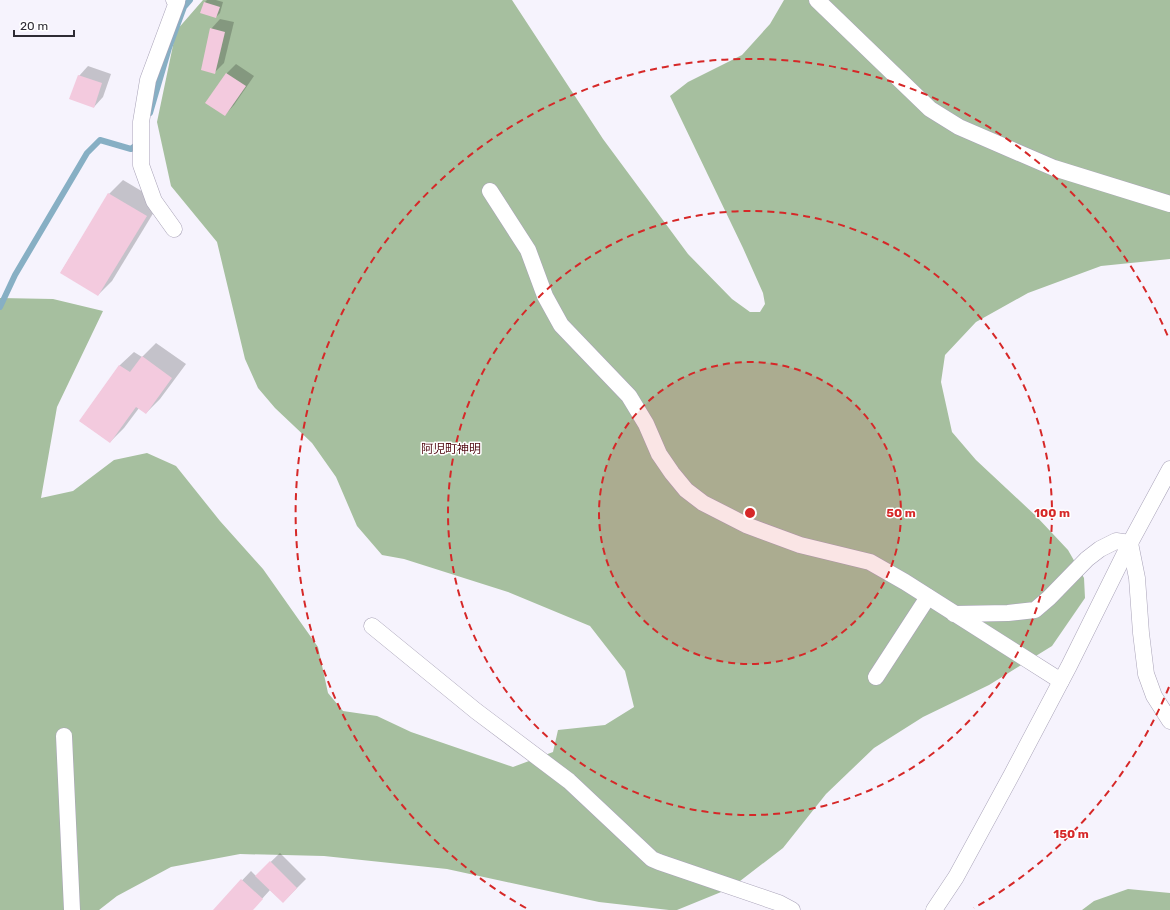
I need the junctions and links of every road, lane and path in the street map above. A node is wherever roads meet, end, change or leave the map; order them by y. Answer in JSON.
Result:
{"nodes":[{"id":1,"x":174,"y":0,"type":"edge"},
{"id":2,"x":817,"y":0,"type":"edge"},
{"id":3,"x":490,"y":191,"type":"dead end"},
{"id":4,"x":1170,"y":204,"type":"edge"},
{"id":5,"x":174,"y":229,"type":"dead end"},
{"id":6,"x":1170,"y":470,"type":"edge"},
{"id":7,"x":1130,"y":543,"type":"junction"},
{"id":8,"x":928,"y":597,"type":"junction"},
{"id":9,"x":954,"y":614,"type":"junction"},
{"id":10,"x":372,"y":626,"type":"dead end"},
{"id":11,"x":876,"y":677,"type":"dead end"},
{"id":12,"x":1061,"y":681,"type":"junction"},
{"id":13,"x":1170,"y":721,"type":"edge"},
{"id":14,"x":64,"y":736,"type":"dead end"},
{"id":15,"x":72,"y":910,"type":"edge"},
{"id":16,"x":792,"y":910,"type":"edge"},
{"id":17,"x":934,"y":910,"type":"edge"}],
"edges":[{"from":1,"to":5,"type":"street"},
{"from":2,"to":4,"type":"street"},
{"from":3,"to":8,"type":"street"},
{"from":6,"to":7,"type":"street"},
{"from":7,"to":9,"type":"street"},
{"from":7,"to":12,"type":"street"},
{"from":7,"to":13,"type":"street"},
{"from":8,"to":9,"type":"street"},
{"from":8,"to":11,"type":"street"},
{"from":9,"to":12,"type":"street"},
{"from":10,"to":16,"type":"street"},
{"from":12,"to":17,"type":"street"},
{"from":14,"to":15,"type":"street"}]}
